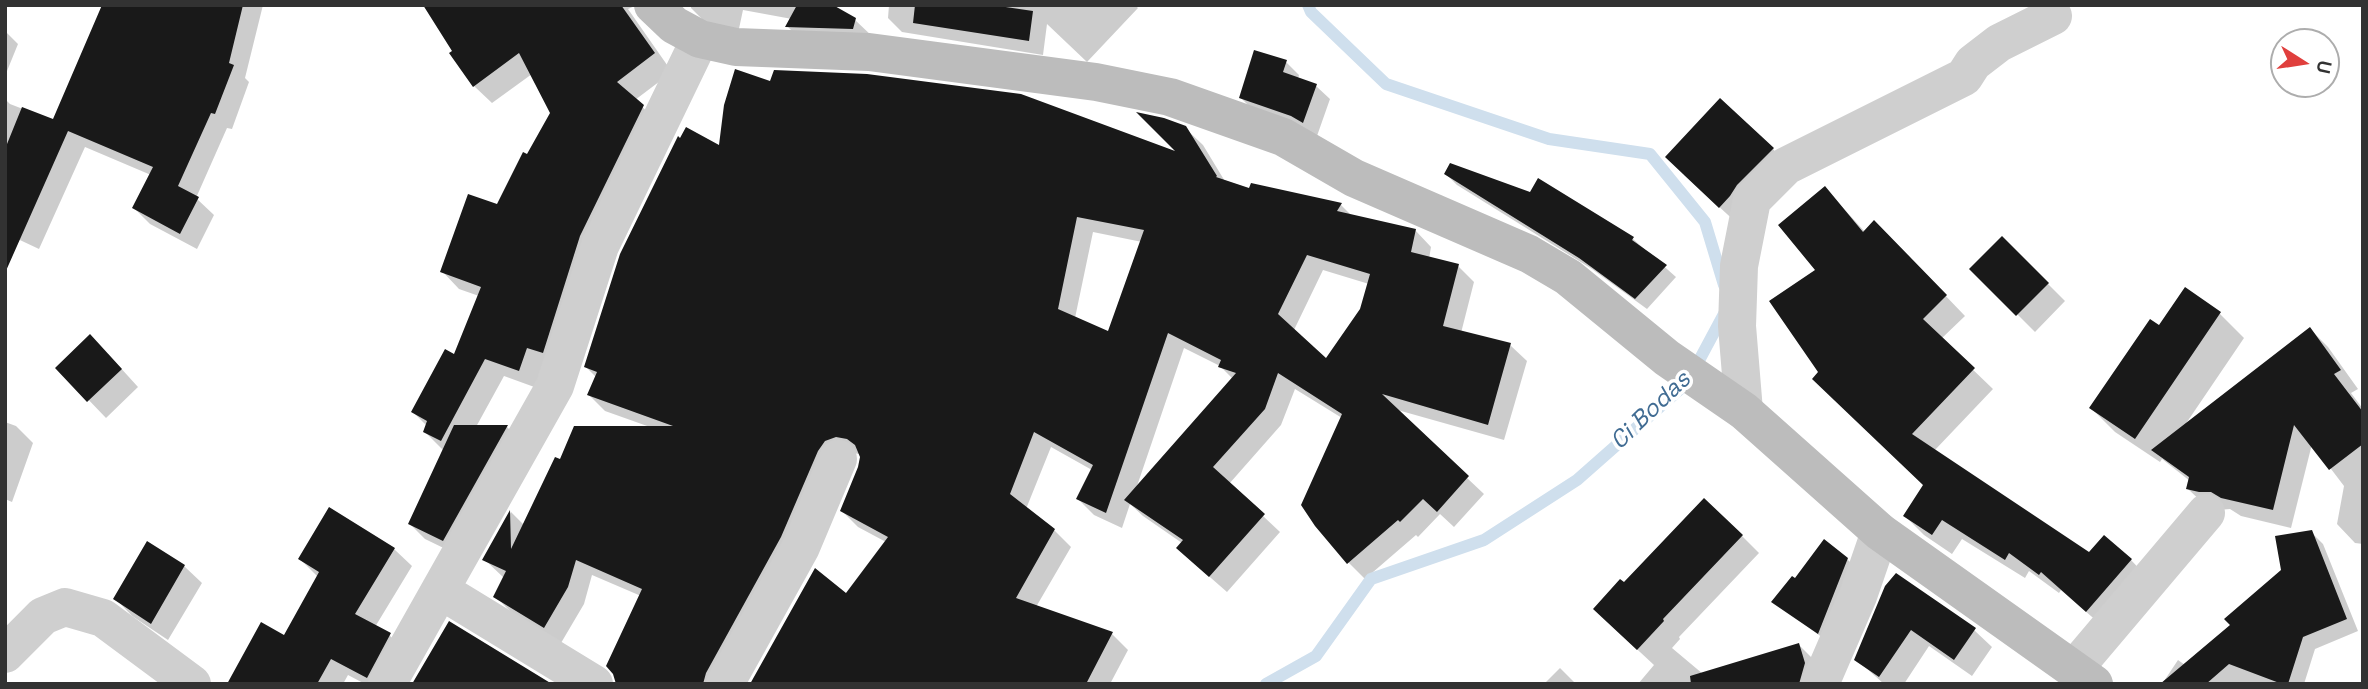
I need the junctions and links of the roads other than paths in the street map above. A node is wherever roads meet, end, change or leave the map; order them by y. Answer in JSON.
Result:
{"nodes":[{"id":1,"x":653,"y":5,"type":"edge"},
{"id":2,"x":2053,"y":16,"type":"dead end"},
{"id":3,"x":700,"y":39,"type":"junction"},
{"id":4,"x":1744,"y":411,"type":"junction"},
{"id":5,"x":838,"y":458,"type":"dead end"},
{"id":6,"x":2206,"y":513,"type":"dead end"},
{"id":7,"x":1880,"y":531,"type":"junction"},
{"id":8,"x":440,"y":590,"type":"junction"},
{"id":9,"x":5,"y":654,"type":"edge"},
{"id":10,"x":2084,"y":676,"type":"edge"},
{"id":11,"x":192,"y":684,"type":"edge"},
{"id":12,"x":387,"y":684,"type":"edge"},
{"id":13,"x":594,"y":684,"type":"edge"},
{"id":14,"x":725,"y":684,"type":"edge"},
{"id":15,"x":1820,"y":684,"type":"edge"}],
"edges":[{"from":1,"to":3,"type":"street"},
{"from":2,"to":4,"type":"street"},
{"from":3,"to":4,"type":"street"},
{"from":3,"to":8,"type":"street"},
{"from":4,"to":7,"type":"street"},
{"from":5,"to":14,"type":"street"},
{"from":6,"to":10,"type":"street"},
{"from":7,"to":10,"type":"street"},
{"from":7,"to":15,"type":"street"},
{"from":8,"to":12,"type":"street"},
{"from":8,"to":13,"type":"street"},
{"from":9,"to":11,"type":"street"}]}
